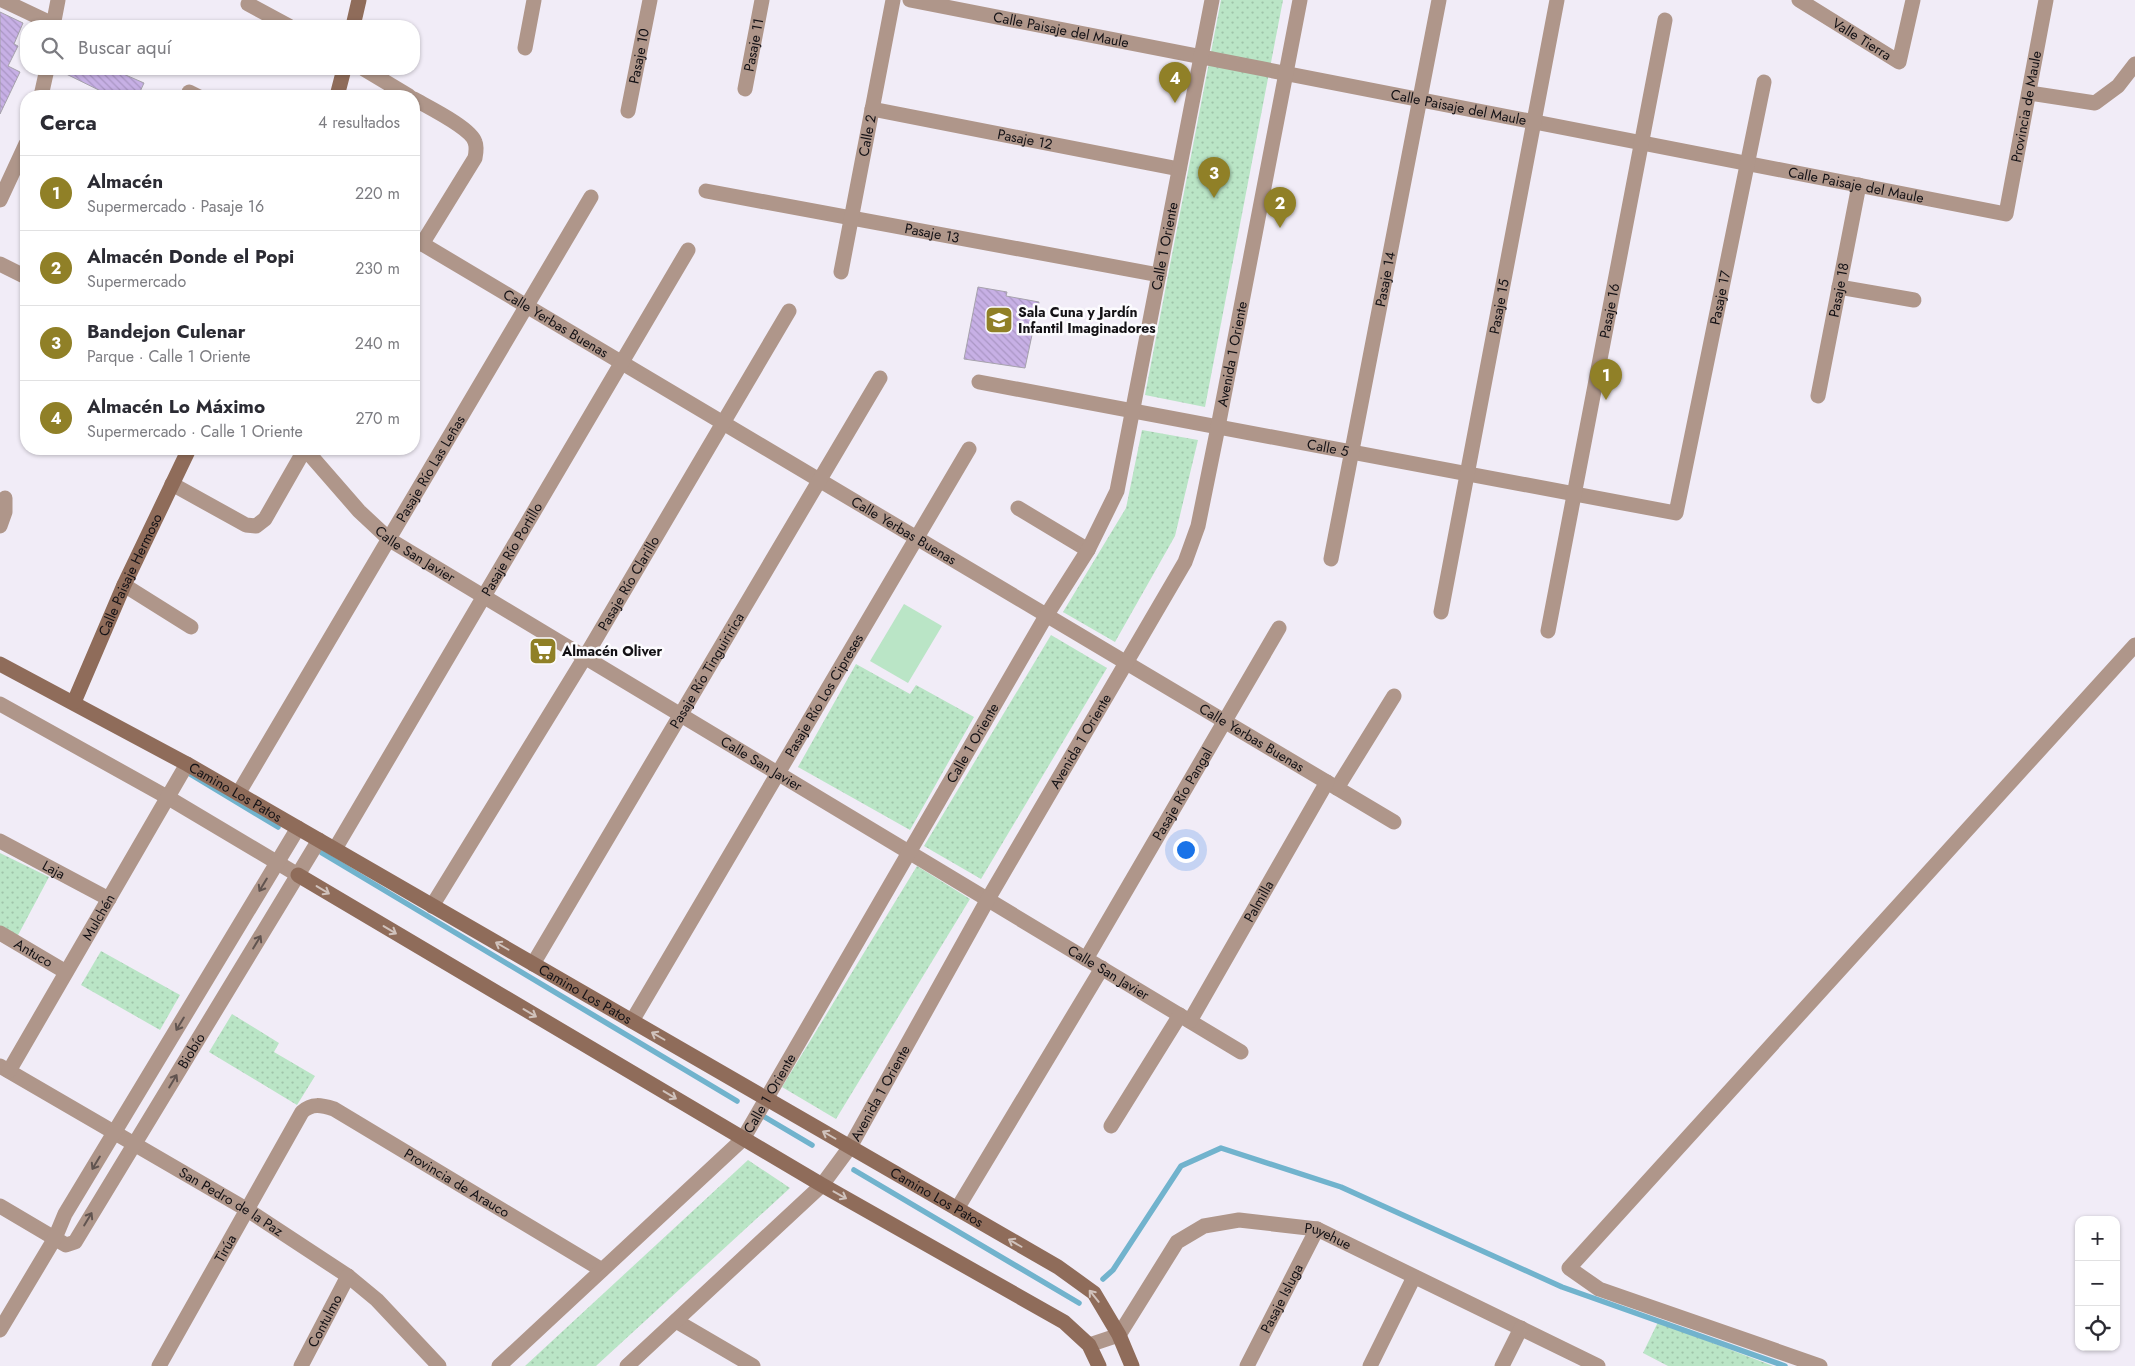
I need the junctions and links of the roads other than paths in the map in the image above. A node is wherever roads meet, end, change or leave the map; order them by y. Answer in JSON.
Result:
{"nodes":[{"id":1,"x":2,"y":0,"type":"edge"},
{"id":2,"x":58,"y":0,"type":"edge"},
{"id":3,"x":359,"y":0,"type":"edge"},
{"id":4,"x":534,"y":0,"type":"edge"},
{"id":5,"x":650,"y":0,"type":"edge"},
{"id":6,"x":762,"y":0,"type":"edge"},
{"id":7,"x":893,"y":0,"type":"edge"},
{"id":8,"x":910,"y":0,"type":"edge"},
{"id":9,"x":1212,"y":0,"type":"edge"},
{"id":10,"x":1300,"y":0,"type":"edge"},
{"id":11,"x":1439,"y":0,"type":"edge"},
{"id":12,"x":1557,"y":0,"type":"edge"},
{"id":13,"x":1912,"y":0,"type":"edge"},
{"id":14,"x":2046,"y":0,"type":"edge"},
{"id":15,"x":1801,"y":1,"type":"edge"},
{"id":16,"x":248,"y":4,"type":"dead end"},
{"id":17,"x":42,"y":20,"type":"edge"},
{"id":18,"x":55,"y":20,"type":"edge"},
{"id":19,"x":278,"y":20,"type":"edge"},
{"id":20,"x":354,"y":20,"type":"edge"},
{"id":21,"x":1665,"y":20,"type":"dead end"},
{"id":22,"x":525,"y":48,"type":"dead end"},
{"id":23,"x":1201,"y":57,"type":"junction"},
{"id":24,"x":2135,"y":64,"type":"edge"},
{"id":25,"x":1286,"y":73,"type":"junction"},
{"id":26,"x":46,"y":75,"type":"edge"},
{"id":27,"x":342,"y":75,"type":"edge"},
{"id":28,"x":374,"y":75,"type":"edge"},
{"id":29,"x":1764,"y":82,"type":"dead end"},
{"id":30,"x":745,"y":88,"type":"dead end"},
{"id":31,"x":42,"y":90,"type":"edge"},
{"id":32,"x":339,"y":90,"type":"edge"},
{"id":33,"x":399,"y":90,"type":"edge"},
{"id":34,"x":2029,"y":93,"type":"junction"},
{"id":35,"x":1420,"y":100,"type":"junction"},
{"id":36,"x":420,"y":103,"type":"edge"},
{"id":37,"x":872,"y":109,"type":"junction"},
{"id":38,"x":628,"y":111,"type":"dead end"},
{"id":39,"x":1534,"y":122,"type":"junction"},
{"id":40,"x":1642,"y":143,"type":"junction"},
{"id":41,"x":20,"y":157,"type":"edge"},
{"id":42,"x":1748,"y":164,"type":"junction"},
{"id":43,"x":1179,"y":169,"type":"junction"},
{"id":44,"x":1859,"y":185,"type":"junction"},
{"id":45,"x":706,"y":191,"type":"dead end"},
{"id":46,"x":591,"y":197,"type":"dead end"},
{"id":47,"x":0,"y":200,"type":"edge"},
{"id":48,"x":2006,"y":214,"type":"joint"},
{"id":49,"x":851,"y":219,"type":"junction"},
{"id":50,"x":420,"y":238,"type":"edge"},
{"id":51,"x":420,"y":242,"type":"edge"},
{"id":52,"x":688,"y":250,"type":"dead end"},
{"id":53,"x":0,"y":264,"type":"edge"},
{"id":54,"x":841,"y":272,"type":"dead end"},
{"id":55,"x":20,"y":274,"type":"edge"},
{"id":56,"x":1159,"y":275,"type":"junction"},
{"id":57,"x":1839,"y":287,"type":"junction"},
{"id":58,"x":1914,"y":300,"type":"dead end"},
{"id":59,"x":527,"y":306,"type":"junction"},
{"id":60,"x":789,"y":311,"type":"dead end"},
{"id":61,"x":622,"y":363,"type":"junction"},
{"id":62,"x":880,"y":378,"type":"dead end"},
{"id":63,"x":979,"y":382,"type":"dead end"},
{"id":64,"x":1818,"y":396,"type":"dead end"},
{"id":65,"x":1132,"y":411,"type":"junction"},
{"id":66,"x":722,"y":423,"type":"junction"},
{"id":67,"x":1218,"y":427,"type":"junction"},
{"id":68,"x":969,"y":449,"type":"dead end"},
{"id":69,"x":1352,"y":452,"type":"junction"},
{"id":70,"x":186,"y":455,"type":"edge"},
{"id":71,"x":302,"y":455,"type":"edge"},
{"id":72,"x":310,"y":455,"type":"edge"},
{"id":73,"x":1468,"y":474,"type":"junction"},
{"id":74,"x":820,"y":480,"type":"junction"},
{"id":75,"x":172,"y":484,"type":"junction"},
{"id":76,"x":1574,"y":494,"type":"junction"},
{"id":77,"x":5,"y":498,"type":"dead end"},
{"id":78,"x":1018,"y":508,"type":"dead end"},
{"id":79,"x":1676,"y":513,"type":"joint"},
{"id":80,"x":0,"y":526,"type":"edge"},
{"id":81,"x":916,"y":538,"type":"junction"},
{"id":82,"x":390,"y":540,"type":"junction"},
{"id":83,"x":1088,"y":550,"type":"junction"},
{"id":84,"x":1331,"y":559,"type":"dead end"},
{"id":85,"x":124,"y":584,"type":"junction"},
{"id":86,"x":486,"y":597,"type":"junction"},
{"id":87,"x":1441,"y":612,"type":"dead end"},
{"id":88,"x":1046,"y":616,"type":"junction"},
{"id":89,"x":191,"y":627,"type":"dead end"},
{"id":90,"x":1279,"y":628,"type":"dead end"},
{"id":91,"x":1548,"y":631,"type":"dead end"},
{"id":92,"x":2135,"y":645,"type":"edge"},
{"id":93,"x":585,"y":657,"type":"junction"},
{"id":94,"x":1125,"y":662,"type":"junction"},
{"id":95,"x":0,"y":664,"type":"edge"},
{"id":96,"x":1394,"y":696,"type":"dead end"},
{"id":97,"x":74,"y":702,"type":"junction"},
{"id":98,"x":0,"y":704,"type":"edge"},
{"id":99,"x":682,"y":716,"type":"junction"},
{"id":100,"x":1224,"y":722,"type":"junction"},
{"id":101,"x":186,"y":764,"type":"junction"},
{"id":102,"x":780,"y":774,"type":"junction"},
{"id":103,"x":1332,"y":785,"type":"junction"},
{"id":104,"x":238,"y":794,"type":"junction"},
{"id":105,"x":167,"y":797,"type":"junction"},
{"id":106,"x":1394,"y":822,"type":"dead end"},
{"id":107,"x":298,"y":828,"type":"junction"},
{"id":108,"x":319,"y":840,"type":"junction"},
{"id":109,"x":0,"y":841,"type":"edge"},
{"id":110,"x":335,"y":849,"type":"junction"},
{"id":111,"x":909,"y":852,"type":"junction"},
{"id":112,"x":277,"y":862,"type":"junction"},
{"id":113,"x":298,"y":875,"type":"junction"},
{"id":114,"x":109,"y":899,"type":"junction"},
{"id":115,"x":988,"y":899,"type":"junction"},
{"id":116,"x":432,"y":906,"type":"junction"},
{"id":117,"x":0,"y":933,"type":"edge"},
{"id":118,"x":1086,"y":959,"type":"junction"},
{"id":119,"x":533,"y":964,"type":"junction"},
{"id":120,"x":1102,"y":968,"type":"junction"},
{"id":121,"x":66,"y":972,"type":"junction"},
{"id":122,"x":1185,"y":1018,"type":"junction"},
{"id":123,"x":632,"y":1021,"type":"junction"},
{"id":124,"x":1241,"y":1052,"type":"dead end"},
{"id":125,"x":4,"y":1069,"type":"edge"},
{"id":126,"x":766,"y":1099,"type":"junction"},
{"id":127,"x":308,"y":1106,"type":"joint"},
{"id":128,"x":1112,"y":1126,"type":"dead end"},
{"id":129,"x":114,"y":1132,"type":"junction"},
{"id":130,"x":743,"y":1139,"type":"junction"},
{"id":131,"x":134,"y":1144,"type":"junction"},
{"id":132,"x":850,"y":1147,"type":"junction"},
{"id":133,"x":822,"y":1185,"type":"junction"},
{"id":134,"x":0,"y":1206,"type":"edge"},
{"id":135,"x":246,"y":1209,"type":"junction"},
{"id":136,"x":957,"y":1209,"type":"junction"},
{"id":137,"x":1317,"y":1229,"type":"junction"},
{"id":138,"x":55,"y":1238,"type":"junction"},
{"id":139,"x":602,"y":1270,"type":"junction"},
{"id":140,"x":348,"y":1276,"type":"junction"},
{"id":141,"x":1414,"y":1277,"type":"junction"},
{"id":142,"x":676,"y":1321,"type":"junction"},
{"id":143,"x":1521,"y":1328,"type":"junction"},
{"id":144,"x":0,"y":1330,"type":"edge"},
{"id":145,"x":1119,"y":1335,"type":"junction"},
{"id":146,"x":1089,"y":1344,"type":"junction"},
{"id":147,"x":159,"y":1366,"type":"edge"},
{"id":148,"x":301,"y":1366,"type":"edge"},
{"id":149,"x":439,"y":1366,"type":"edge"},
{"id":150,"x":499,"y":1366,"type":"edge"},
{"id":151,"x":627,"y":1366,"type":"edge"},
{"id":152,"x":753,"y":1366,"type":"edge"},
{"id":153,"x":1099,"y":1366,"type":"edge"},
{"id":154,"x":1132,"y":1366,"type":"edge"},
{"id":155,"x":1248,"y":1366,"type":"edge"},
{"id":156,"x":1370,"y":1366,"type":"edge"},
{"id":157,"x":1502,"y":1366,"type":"edge"},
{"id":158,"x":1598,"y":1366,"type":"edge"},
{"id":159,"x":1820,"y":1366,"type":"edge"}],
"edges":[{"from":1,"to":17,"type":"street"},
{"from":2,"to":18,"type":"street"},
{"from":3,"to":20,"type":"street"},
{"from":4,"to":22,"type":"street"},
{"from":5,"to":38,"type":"street","name":"Pasaje 10"},
{"from":6,"to":30,"type":"street","name":"Pasaje 11"},
{"from":7,"to":37,"type":"street","name":"Calle 2"},
{"from":8,"to":23,"type":"street","name":"Calle Paisaje del Maule"},
{"from":9,"to":23,"type":"street","name":"Calle 1 Oriente"},
{"from":10,"to":25,"type":"street","name":"Avenida 1 Oriente"},
{"from":11,"to":35,"type":"street","name":"Pasaje 14"},
{"from":12,"to":39,"type":"street","name":"Pasaje 15"},
{"from":13,"to":15,"type":"street","name":"Valle Tierra"},
{"from":14,"to":34,"type":"street","name":"Provincia de Maule"},
{"from":16,"to":19,"type":"street"},
{"from":21,"to":40,"type":"street","name":"Pasaje 16"},
{"from":23,"to":25,"type":"street","name":"Calle Paisaje del Maule"},
{"from":23,"to":43,"type":"street","name":"Calle 1 Oriente"},
{"from":24,"to":34,"type":"street"},
{"from":25,"to":35,"type":"street","name":"Calle Paisaje del Maule"},
{"from":25,"to":67,"type":"street","name":"Avenida 1 Oriente"},
{"from":26,"to":31,"type":"street"},
{"from":27,"to":32,"type":"street"},
{"from":28,"to":33,"type":"street"},
{"from":29,"to":42,"type":"street","name":"Pasaje 17"},
{"from":34,"to":48,"type":"street","name":"Provincia de Maule"},
{"from":35,"to":39,"type":"street","name":"Calle Paisaje del Maule"},
{"from":35,"to":69,"type":"street","name":"Pasaje 14"},
{"from":36,"to":50,"type":"street"},
{"from":37,"to":43,"type":"street","name":"Pasaje 12"},
{"from":37,"to":49,"type":"street","name":"Calle 2"},
{"from":39,"to":40,"type":"street","name":"Calle Paisaje del Maule"},
{"from":39,"to":73,"type":"street","name":"Pasaje 15"},
{"from":40,"to":42,"type":"street","name":"Calle Paisaje del Maule"},
{"from":40,"to":76,"type":"street","name":"Pasaje 16"},
{"from":41,"to":47,"type":"street"},
{"from":42,"to":44,"type":"street","name":"Calle Paisaje del Maule"},
{"from":42,"to":79,"type":"street","name":"Pasaje 17"},
{"from":43,"to":56,"type":"street","name":"Calle 1 Oriente"},
{"from":44,"to":48,"type":"street","name":"Calle Paisaje del Maule"},
{"from":44,"to":57,"type":"street","name":"Pasaje 18"},
{"from":45,"to":49,"type":"street","name":"Pasaje 13"},
{"from":46,"to":59,"type":"street","name":"Pasaje Río Las Leñas"},
{"from":49,"to":54,"type":"street","name":"Calle 2"},
{"from":49,"to":56,"type":"street","name":"Pasaje 13"},
{"from":51,"to":59,"type":"street","name":"Calle Yerbas Buenas"},
{"from":52,"to":61,"type":"street","name":"Pasaje Río Portillo"},
{"from":53,"to":55,"type":"street"},
{"from":56,"to":65,"type":"street","name":"Calle 1 Oriente"},
{"from":57,"to":58,"type":"street"},
{"from":57,"to":64,"type":"street","name":"Pasaje 18"},
{"from":59,"to":61,"type":"street","name":"Calle Yerbas Buenas"},
{"from":59,"to":82,"type":"street","name":"Pasaje Río Las Leñas"},
{"from":60,"to":66,"type":"street","name":"Pasaje Río Clarillo"},
{"from":61,"to":66,"type":"street","name":"Calle Yerbas Buenas"},
{"from":61,"to":86,"type":"street","name":"Pasaje Río Portillo"},
{"from":62,"to":74,"type":"street","name":"Pasaje Río Tinguiririca"},
{"from":63,"to":65,"type":"street","name":"Calle 5"},
{"from":65,"to":67,"type":"street","name":"Calle 5"},
{"from":65,"to":83,"type":"street","name":"Calle 1 Oriente"},
{"from":66,"to":74,"type":"street","name":"Calle Yerbas Buenas"},
{"from":66,"to":93,"type":"street","name":"Pasaje Río Clarillo"},
{"from":67,"to":69,"type":"street","name":"Calle 5"},
{"from":67,"to":94,"type":"street","name":"Avenida 1 Oriente"},
{"from":68,"to":81,"type":"street","name":"Pasaje Río Los Cipreses"},
{"from":69,"to":73,"type":"street","name":"Calle 5"},
{"from":69,"to":84,"type":"street","name":"Pasaje 14"},
{"from":70,"to":75,"type":"street","name":"Calle Paisaje Hermoso"},
{"from":71,"to":75,"type":"street"},
{"from":72,"to":82,"type":"street","name":"Calle San Javier"},
{"from":73,"to":76,"type":"street","name":"Calle 5"},
{"from":73,"to":87,"type":"street","name":"Pasaje 15"},
{"from":74,"to":81,"type":"street","name":"Calle Yerbas Buenas"},
{"from":74,"to":99,"type":"street","name":"Pasaje Río Tinguiririca"},
{"from":75,"to":85,"type":"street","name":"Calle Paisaje Hermoso"},
{"from":76,"to":79,"type":"street","name":"Calle 5"},
{"from":76,"to":91,"type":"street","name":"Pasaje 16"},
{"from":77,"to":80,"type":"street"},
{"from":78,"to":83,"type":"street"},
{"from":81,"to":88,"type":"street","name":"Calle Yerbas Buenas"},
{"from":81,"to":102,"type":"street","name":"Pasaje Río Los Cipreses"},
{"from":82,"to":86,"type":"street","name":"Calle San Javier"},
{"from":82,"to":104,"type":"street","name":"Pasaje Río Las Leñas"},
{"from":83,"to":88,"type":"street","name":"Calle 1 Oriente"},
{"from":85,"to":89,"type":"street"},
{"from":85,"to":97,"type":"street","name":"Calle Paisaje Hermoso"},
{"from":86,"to":93,"type":"street","name":"Calle San Javier"},
{"from":86,"to":110,"type":"street","name":"Pasaje Río Portillo"},
{"from":88,"to":94,"type":"street","name":"Calle Yerbas Buenas"},
{"from":88,"to":111,"type":"street","name":"Calle 1 Oriente"},
{"from":90,"to":100,"type":"street","name":"Pasaje Río Pangal"},
{"from":92,"to":159,"type":"street"},
{"from":93,"to":99,"type":"street","name":"Calle San Javier"},
{"from":93,"to":116,"type":"street","name":"Pasaje Río Clarillo"},
{"from":94,"to":100,"type":"street","name":"Calle Yerbas Buenas"},
{"from":94,"to":115,"type":"street","name":"Avenida 1 Oriente"},
{"from":95,"to":97,"type":"street","name":"Camino Los Patos"},
{"from":96,"to":103,"type":"street","name":"Palmilla"},
{"from":97,"to":101,"type":"street","name":"Camino Los Patos"},
{"from":98,"to":105,"type":"street"},
{"from":99,"to":102,"type":"street","name":"Calle San Javier"},
{"from":99,"to":119,"type":"street","name":"Pasaje Río Tinguiririca"},
{"from":100,"to":103,"type":"street","name":"Calle Yerbas Buenas"},
{"from":100,"to":118,"type":"street","name":"Pasaje Río Pangal"},
{"from":101,"to":104,"type":"street","name":"Camino Los Patos"},
{"from":101,"to":105,"type":"street","name":"Mulchén"},
{"from":102,"to":111,"type":"street","name":"Calle San Javier"},
{"from":102,"to":123,"type":"street","name":"Pasaje Río Los Cipreses"},
{"from":103,"to":106,"type":"street","name":"Calle Yerbas Buenas"},
{"from":103,"to":122,"type":"street","name":"Palmilla"},
{"from":104,"to":107,"type":"street","name":"Camino Los Patos"},
{"from":105,"to":112,"type":"street"},
{"from":105,"to":114,"type":"street","name":"Mulchén"},
{"from":107,"to":108,"type":"street","name":"Camino Los Patos"},
{"from":107,"to":112,"type":"street","name":"Biobío"},
{"from":108,"to":110,"type":"street","name":"Camino Los Patos"},
{"from":108,"to":113,"type":"street","name":"Biobío"},
{"from":109,"to":114,"type":"street","name":"Laja"},
{"from":110,"to":116,"type":"street","name":"Camino Los Patos"},
{"from":111,"to":115,"type":"street","name":"Calle San Javier"},
{"from":111,"to":126,"type":"street","name":"Calle 1 Oriente"},
{"from":112,"to":113,"type":"street"},
{"from":112,"to":129,"type":"street","name":"Biobío","one_way":true},
{"from":113,"to":130,"type":"street","one_way":true},
{"from":131,"to":113,"type":"street","name":"Biobío","one_way":true},
{"from":114,"to":121,"type":"street","name":"Mulchén"},
{"from":115,"to":118,"type":"street","name":"Calle San Javier"},
{"from":115,"to":132,"type":"street","name":"Avenida 1 Oriente"},
{"from":119,"to":116,"type":"street","name":"Camino Los Patos","one_way":true},
{"from":117,"to":121,"type":"street","name":"Antuco"},
{"from":118,"to":120,"type":"street","name":"Calle San Javier"},
{"from":119,"to":123,"type":"street","name":"Camino Los Patos"},
{"from":120,"to":122,"type":"street","name":"Calle San Javier"},
{"from":120,"to":136,"type":"street"},
{"from":121,"to":125,"type":"street","name":"Mulchén"},
{"from":122,"to":124,"type":"street","name":"Calle San Javier"},
{"from":122,"to":128,"type":"street","name":"Palmilla"},
{"from":126,"to":123,"type":"street","name":"Camino Los Patos","one_way":true},
{"from":125,"to":129,"type":"street","name":"San Pedro de la Paz"},
{"from":126,"to":130,"type":"street","name":"Calle 1 Oriente"},
{"from":132,"to":126,"type":"street","name":"Camino Los Patos","one_way":true},
{"from":127,"to":135,"type":"street","name":"Tirúa"},
{"from":127,"to":139,"type":"street","name":"Provincia de Arauco"},
{"from":129,"to":131,"type":"street","name":"San Pedro de la Paz"},
{"from":129,"to":138,"type":"street","name":"Biobío","one_way":true},
{"from":130,"to":133,"type":"street"},
{"from":130,"to":139,"type":"street","name":"Calle 1 Oriente"},
{"from":131,"to":135,"type":"street","name":"San Pedro de la Paz"},
{"from":138,"to":131,"type":"street","name":"Biobío","one_way":true},
{"from":132,"to":133,"type":"street","name":"Avenida 1 Oriente"},
{"from":132,"to":136,"type":"street","name":"Camino Los Patos"},
{"from":133,"to":142,"type":"street","name":"Avenida 1 Oriente"},
{"from":133,"to":146,"type":"street","one_way":true},
{"from":134,"to":138,"type":"street"},
{"from":135,"to":140,"type":"street","name":"San Pedro de la Paz"},
{"from":135,"to":147,"type":"street","name":"Tirúa"},
{"from":145,"to":136,"type":"street","name":"Camino Los Patos","one_way":true},
{"from":137,"to":141,"type":"street","name":"Puyehue"},
{"from":137,"to":145,"type":"street","name":"Puyehue"},
{"from":137,"to":155,"type":"street","name":"Pasaje Isluga"},
{"from":138,"to":144,"type":"street","name":"Biobío"},
{"from":139,"to":150,"type":"street","name":"Calle 1 Oriente"},
{"from":140,"to":148,"type":"street","name":"Contulmo"},
{"from":140,"to":149,"type":"street","name":"San Pedro de la Paz"},
{"from":141,"to":143,"type":"street","name":"Puyehue"},
{"from":141,"to":156,"type":"street"},
{"from":142,"to":151,"type":"street","name":"Avenida 1 Oriente"},
{"from":142,"to":152,"type":"street"},
{"from":143,"to":157,"type":"street"},
{"from":143,"to":158,"type":"street","name":"Puyehue"},
{"from":145,"to":146,"type":"street"},
{"from":145,"to":154,"type":"street","name":"Camino Los Patos"},
{"from":146,"to":153,"type":"street"}]}
